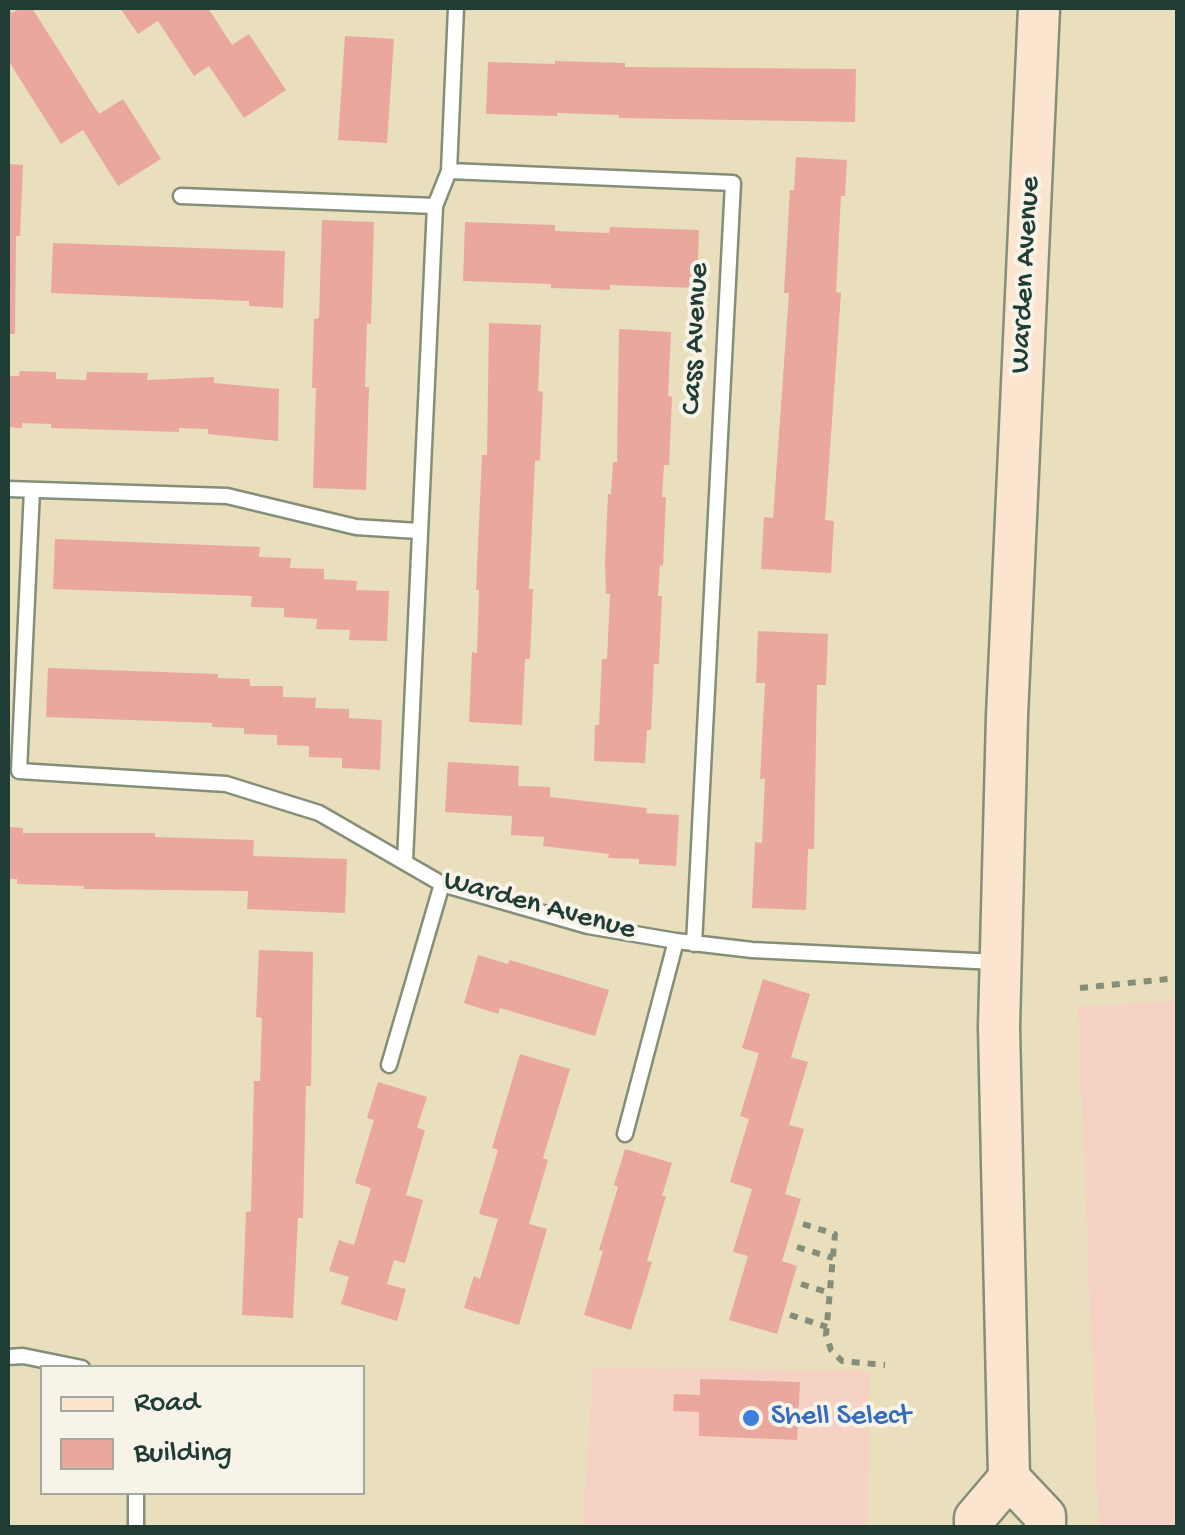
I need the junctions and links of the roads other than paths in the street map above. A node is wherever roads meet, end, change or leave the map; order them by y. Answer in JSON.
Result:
{"nodes":[{"id":1,"x":456,"y":8,"type":"edge"},
{"id":2,"x":1038,"y":8,"type":"edge"},
{"id":3,"x":449,"y":170,"type":"junction"},
{"id":4,"x":181,"y":196,"type":"dead end"},
{"id":5,"x":434,"y":206,"type":"junction"},
{"id":6,"x":8,"y":490,"type":"edge"},
{"id":7,"x":32,"y":490,"type":"junction"},
{"id":8,"x":418,"y":531,"type":"junction"},
{"id":9,"x":405,"y":861,"type":"junction"},
{"id":10,"x":442,"y":884,"type":"junction"},
{"id":11,"x":676,"y":942,"type":"junction"},
{"id":12,"x":694,"y":944,"type":"junction"},
{"id":13,"x":1001,"y":962,"type":"junction"},
{"id":14,"x":389,"y":1064,"type":"dead end"},
{"id":15,"x":625,"y":1134,"type":"dead end"},
{"id":16,"x":8,"y":1357,"type":"edge"},
{"id":17,"x":67,"y":1365,"type":"edge"},
{"id":18,"x":1009,"y":1478,"type":"junction"},
{"id":19,"x":136,"y":1495,"type":"edge"},
{"id":20,"x":136,"y":1528,"type":"edge"},
{"id":21,"x":975,"y":1528,"type":"edge"},
{"id":22,"x":1046,"y":1528,"type":"edge"}],
"edges":[{"from":1,"to":3,"type":"lane"},
{"from":2,"to":13,"type":"main road","name":"Warden Avenue"},
{"from":3,"to":5,"type":"lane"},
{"from":3,"to":12,"type":"lane","name":"Cass Avenue"},
{"from":4,"to":5,"type":"lane"},
{"from":5,"to":8,"type":"lane"},
{"from":6,"to":7,"type":"lane"},
{"from":7,"to":8,"type":"lane"},
{"from":7,"to":9,"type":"lane","name":"Warden Avenue"},
{"from":8,"to":9,"type":"lane"},
{"from":9,"to":10,"type":"lane","name":"Warden Avenue"},
{"from":10,"to":11,"type":"lane","name":"Warden Avenue"},
{"from":10,"to":14,"type":"lane"},
{"from":11,"to":12,"type":"lane","name":"Warden Avenue"},
{"from":11,"to":15,"type":"lane"},
{"from":12,"to":13,"type":"lane","name":"Warden Avenue"},
{"from":13,"to":18,"type":"main road","name":"Warden Avenue"},
{"from":16,"to":17,"type":"lane"},
{"from":18,"to":21,"type":"main road"},
{"from":18,"to":22,"type":"main road"},
{"from":19,"to":20,"type":"lane"}]}
